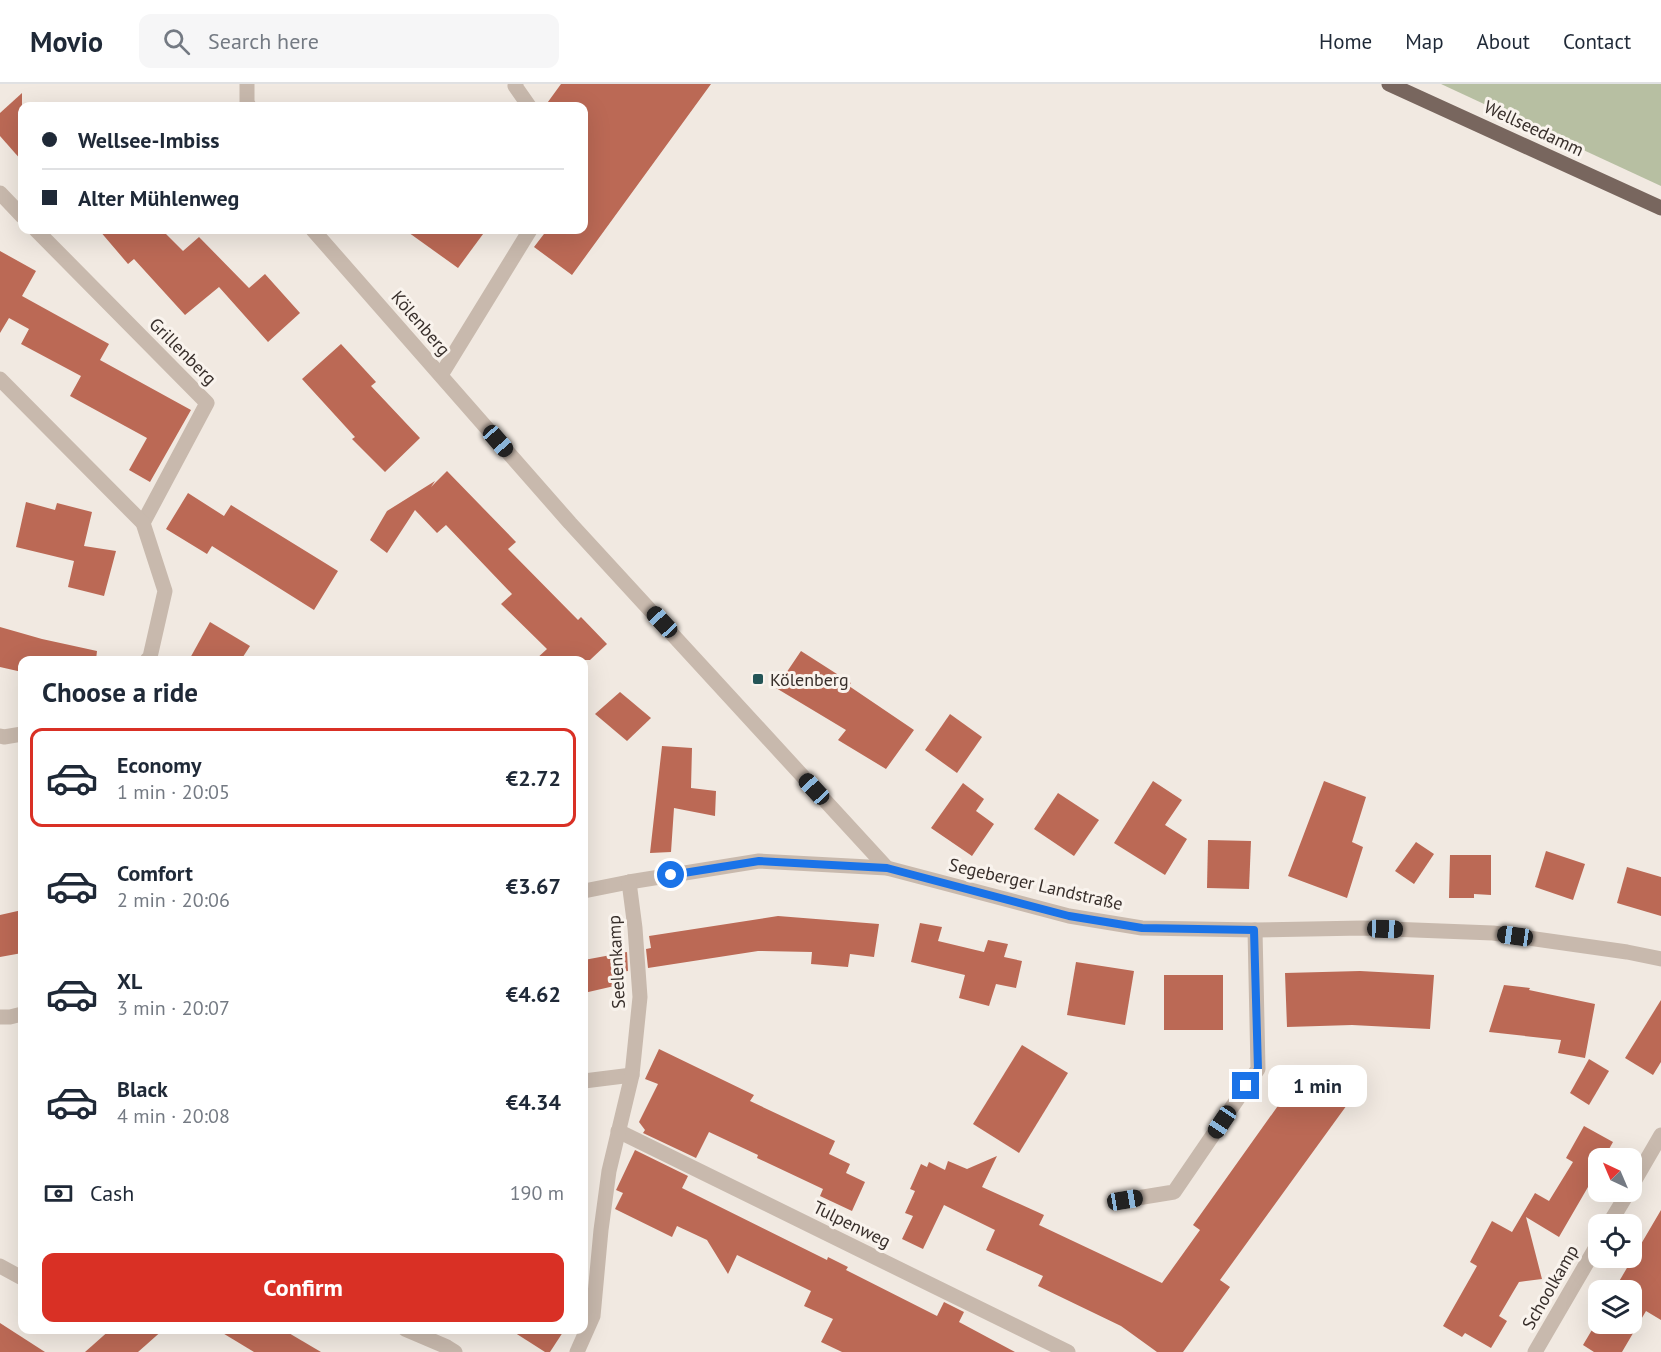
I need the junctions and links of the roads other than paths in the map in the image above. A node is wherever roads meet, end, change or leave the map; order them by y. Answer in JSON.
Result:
{"nodes":[{"id":1,"x":248,"y":84,"type":"edge"},
{"id":2,"x":516,"y":84,"type":"edge"},
{"id":3,"x":1389,"y":84,"type":"edge"},
{"id":4,"x":247,"y":102,"type":"edge"},
{"id":5,"x":526,"y":102,"type":"edge"},
{"id":6,"x":0,"y":194,"type":"edge"},
{"id":7,"x":1661,"y":208,"type":"edge"},
{"id":8,"x":18,"y":212,"type":"edge"},
{"id":9,"x":40,"y":234,"type":"edge"},
{"id":10,"x":317,"y":234,"type":"edge"},
{"id":11,"x":528,"y":234,"type":"edge"},
{"id":12,"x":441,"y":375,"type":"junction"},
{"id":13,"x":0,"y":379,"type":"edge"},
{"id":14,"x":143,"y":523,"type":"junction"},
{"id":15,"x":150,"y":656,"type":"edge"},
{"id":16,"x":18,"y":735,"type":"edge"},
{"id":17,"x":0,"y":736,"type":"edge"},
{"id":18,"x":887,"y":868,"type":"junction"},
{"id":19,"x":629,"y":882,"type":"junction"},
{"id":20,"x":588,"y":890,"type":"edge"},
{"id":21,"x":1254,"y":930,"type":"junction"},
{"id":22,"x":1661,"y":959,"type":"edge"},
{"id":23,"x":18,"y":1015,"type":"edge"},
{"id":24,"x":0,"y":1017,"type":"edge"},
{"id":25,"x":632,"y":1076,"type":"junction"},
{"id":26,"x":588,"y":1081,"type":"edge"},
{"id":27,"x":618,"y":1131,"type":"junction"},
{"id":28,"x":1661,"y":1135,"type":"edge"},
{"id":29,"x":1642,"y":1168,"type":"edge"},
{"id":30,"x":1125,"y":1200,"type":"dead end"},
{"id":31,"x":1588,"y":1261,"type":"edge"},
{"id":32,"x":0,"y":1266,"type":"edge"},
{"id":33,"x":18,"y":1276,"type":"edge"},
{"id":34,"x":588,"y":1327,"type":"edge"},
{"id":35,"x":417,"y":1334,"type":"edge"},
{"id":36,"x":585,"y":1334,"type":"edge"},
{"id":37,"x":455,"y":1352,"type":"edge"},
{"id":38,"x":577,"y":1352,"type":"edge"},
{"id":39,"x":1068,"y":1352,"type":"edge"},
{"id":40,"x":1535,"y":1352,"type":"edge"}],
"edges":[{"from":1,"to":4,"type":"street"},
{"from":2,"to":5,"type":"street"},
{"from":3,"to":7,"type":"main road","name":"Wellseedamm"},
{"from":6,"to":8,"type":"street"},
{"from":9,"to":14,"type":"street","name":"Grillenberg"},
{"from":10,"to":12,"type":"street","name":"Kölenberg"},
{"from":11,"to":12,"type":"street"},
{"from":12,"to":18,"type":"street","name":"Kölenberg"},
{"from":13,"to":14,"type":"street"},
{"from":14,"to":15,"type":"street"},
{"from":16,"to":17,"type":"street"},
{"from":18,"to":19,"type":"street","name":"Segeberger Landstraße"},
{"from":18,"to":21,"type":"street","name":"Segeberger Landstraße"},
{"from":19,"to":20,"type":"street","name":"Segeberger Landstraße"},
{"from":19,"to":25,"type":"street","name":"Seelenkamp"},
{"from":21,"to":22,"type":"street","name":"Segeberger Landstraße"},
{"from":21,"to":30,"type":"street"},
{"from":23,"to":24,"type":"street"},
{"from":25,"to":26,"type":"street"},
{"from":25,"to":27,"type":"street","name":"Seelenkamp"},
{"from":27,"to":34,"type":"street","name":"Seelenkamp"},
{"from":27,"to":39,"type":"street","name":"Tulpenweg"},
{"from":28,"to":29,"type":"street"},
{"from":31,"to":40,"type":"street","name":"Schoolkamp"},
{"from":32,"to":33,"type":"street"},
{"from":35,"to":37,"type":"street"},
{"from":36,"to":38,"type":"street","name":"Seelenkamp"}]}
